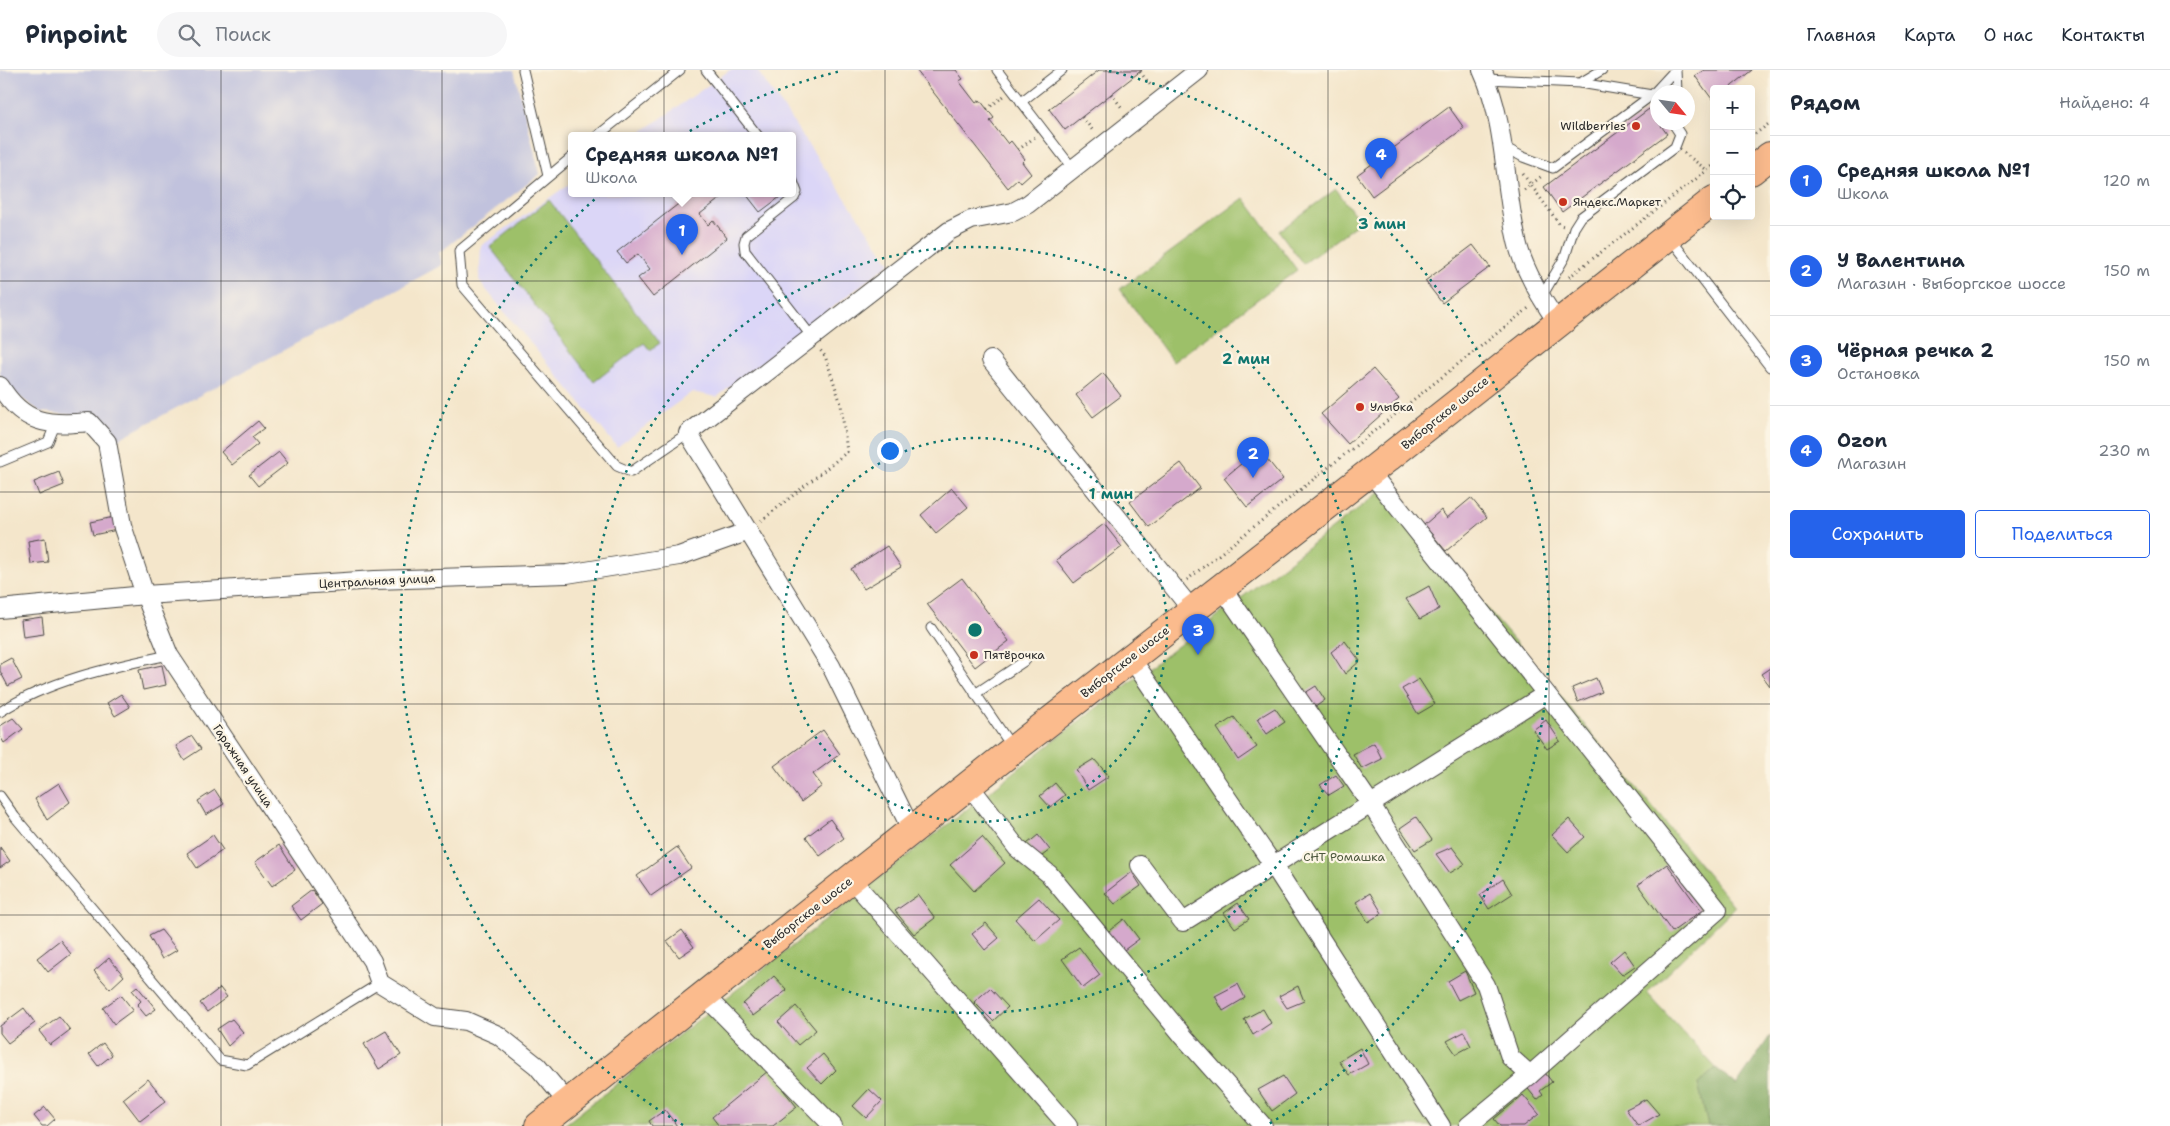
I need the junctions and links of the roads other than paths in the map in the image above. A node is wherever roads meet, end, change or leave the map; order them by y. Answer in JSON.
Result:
{"nodes":[{"id":1,"x":523,"y":70,"type":"edge"},
{"id":2,"x":680,"y":70,"type":"edge"},
{"id":3,"x":706,"y":70,"type":"edge"},
{"id":4,"x":997,"y":70,"type":"edge"},
{"id":5,"x":1062,"y":70,"type":"edge"},
{"id":6,"x":1199,"y":70,"type":"edge"},
{"id":7,"x":1602,"y":70,"type":"edge"},
{"id":8,"x":1675,"y":70,"type":"edge"},
{"id":9,"x":1484,"y":74,"type":"edge"},
{"id":10,"x":1580,"y":83,"type":"junction"},
{"id":11,"x":1661,"y":85,"type":"edge"},
{"id":12,"x":1676,"y":85,"type":"edge"},
{"id":13,"x":1650,"y":95,"type":"edge"},
{"id":14,"x":1650,"y":96,"type":"edge"},
{"id":15,"x":1021,"y":102,"type":"junction"},
{"id":16,"x":1677,"y":130,"type":"edge"},
{"id":17,"x":1680,"y":130,"type":"edge"},
{"id":18,"x":603,"y":132,"type":"edge"},
{"id":19,"x":755,"y":132,"type":"edge"},
{"id":20,"x":1680,"y":134,"type":"junction"},
{"id":21,"x":1502,"y":146,"type":"junction"},
{"id":22,"x":1770,"y":156,"type":"edge"},
{"id":23,"x":568,"y":160,"type":"edge"},
{"id":24,"x":1755,"y":168,"type":"edge"},
{"id":25,"x":1073,"y":169,"type":"junction"},
{"id":26,"x":548,"y":176,"type":"junction"},
{"id":27,"x":795,"y":197,"type":"edge"},
{"id":28,"x":1710,"y":203,"type":"edge"},
{"id":29,"x":1668,"y":236,"type":"junction"},
{"id":30,"x":1541,"y":299,"type":"junction"},
{"id":31,"x":1558,"y":323,"type":"junction"},
{"id":32,"x":812,"y":337,"type":"junction"},
{"id":33,"x":992,"y":360,"type":"dead end"},
{"id":34,"x":1770,"y":367,"type":"edge"},
{"id":35,"x":0,"y":386,"type":"edge"},
{"id":36,"x":55,"y":425,"type":"junction"},
{"id":37,"x":688,"y":433,"type":"junction"},
{"id":38,"x":0,"y":462,"type":"edge"},
{"id":39,"x":1370,"y":472,"type":"junction"},
{"id":40,"x":749,"y":530,"type":"junction"},
{"id":41,"x":1221,"y":586,"type":"junction"},
{"id":42,"x":145,"y":595,"type":"junction"},
{"id":43,"x":1183,"y":600,"type":"junction"},
{"id":44,"x":0,"y":608,"type":"edge"},
{"id":45,"x":931,"y":628,"type":"dead end"},
{"id":46,"x":169,"y":655,"type":"junction"},
{"id":47,"x":1131,"y":658,"type":"junction"},
{"id":48,"x":1026,"y":660,"type":"dead end"},
{"id":49,"x":976,"y":694,"type":"junction"},
{"id":50,"x":1546,"y":694,"type":"junction"},
{"id":51,"x":0,"y":712,"type":"edge"},
{"id":52,"x":1013,"y":750,"type":"junction"},
{"id":53,"x":969,"y":785,"type":"junction"},
{"id":54,"x":0,"y":796,"type":"edge"},
{"id":55,"x":1370,"y":803,"type":"junction"},
{"id":56,"x":912,"y":831,"type":"junction"},
{"id":57,"x":1140,"y":865,"type":"dead end"},
{"id":58,"x":1274,"y":866,"type":"junction"},
{"id":59,"x":851,"y":880,"type":"junction"},
{"id":60,"x":380,"y":984,"type":"junction"},
{"id":61,"x":703,"y":994,"type":"junction"},
{"id":62,"x":1530,"y":1075,"type":"junction"},
{"id":63,"x":568,"y":1103,"type":"junction"},
{"id":64,"x":539,"y":1126,"type":"edge"},
{"id":65,"x":833,"y":1126,"type":"edge"},
{"id":66,"x":1068,"y":1126,"type":"edge"},
{"id":67,"x":1263,"y":1126,"type":"edge"},
{"id":68,"x":1441,"y":1126,"type":"edge"},
{"id":69,"x":1468,"y":1126,"type":"edge"}],
"edges":[{"from":1,"to":26,"type":"lane"},
{"from":2,"to":18,"type":"lane"},
{"from":3,"to":19,"type":"lane"},
{"from":4,"to":15,"type":"lane"},
{"from":5,"to":15,"type":"lane"},
{"from":6,"to":25,"type":"street"},
{"from":7,"to":10,"type":"lane"},
{"from":8,"to":11,"type":"lane"},
{"from":8,"to":12,"type":"lane"},
{"from":9,"to":10,"type":"lane"},
{"from":9,"to":21,"type":"street"},
{"from":10,"to":13,"type":"lane"},
{"from":14,"to":21,"type":"lane"},
{"from":15,"to":25,"type":"lane"},
{"from":16,"to":20,"type":"lane"},
{"from":17,"to":20,"type":"lane"},
{"from":20,"to":30,"type":"lane"},
{"from":21,"to":30,"type":"street"},
{"from":22,"to":24,"type":"main road"},
{"from":23,"to":26,"type":"lane"},
{"from":25,"to":32,"type":"street"},
{"from":26,"to":37,"type":"lane"},
{"from":27,"to":32,"type":"lane"},
{"from":28,"to":29,"type":"main road","name":"Выборгское шоссе"},
{"from":29,"to":31,"type":"main road","name":"Выборгское шоссе"},
{"from":29,"to":34,"type":"lane"},
{"from":30,"to":31,"type":"street"},
{"from":31,"to":39,"type":"main road","name":"Выборгское шоссе"},
{"from":32,"to":37,"type":"street"},
{"from":33,"to":43,"type":"street"},
{"from":35,"to":36,"type":"street","name":"Гаражная улица"},
{"from":36,"to":38,"type":"lane"},
{"from":36,"to":42,"type":"street","name":"Гаражная улица"},
{"from":37,"to":40,"type":"street"},
{"from":39,"to":41,"type":"main road","name":"Выборгское шоссе"},
{"from":39,"to":50,"type":"street"},
{"from":40,"to":42,"type":"street","name":"Центральная улица"},
{"from":40,"to":56,"type":"street"},
{"from":41,"to":43,"type":"main road","name":"Выборгское шоссе"},
{"from":41,"to":55,"type":"street"},
{"from":42,"to":44,"type":"street","name":"Центральная улица"},
{"from":42,"to":46,"type":"street","name":"Гаражная улица"},
{"from":43,"to":47,"type":"main road","name":"Выборгское шоссе"},
{"from":45,"to":49,"type":"lane"},
{"from":46,"to":51,"type":"lane"},
{"from":46,"to":60,"type":"street","name":"Гаражная улица"},
{"from":47,"to":52,"type":"main road","name":"Выборгское шоссе"},
{"from":47,"to":58,"type":"street"},
{"from":48,"to":49,"type":"lane"},
{"from":49,"to":52,"type":"lane"},
{"from":50,"to":55,"type":"street"},
{"from":50,"to":62,"type":"street"},
{"from":52,"to":53,"type":"main road","name":"Выборгское шоссе"},
{"from":53,"to":56,"type":"main road","name":"Выборгское шоссе"},
{"from":53,"to":67,"type":"street"},
{"from":54,"to":60,"type":"lane"},
{"from":55,"to":58,"type":"street"},
{"from":55,"to":62,"type":"street"},
{"from":56,"to":59,"type":"main road","name":"Выборгское шоссе"},
{"from":57,"to":58,"type":"street"},
{"from":58,"to":68,"type":"street"},
{"from":59,"to":61,"type":"main road","name":"Выборгское шоссе"},
{"from":59,"to":66,"type":"street"},
{"from":60,"to":63,"type":"street"},
{"from":61,"to":63,"type":"main road","name":"Выборгское шоссе"},
{"from":61,"to":65,"type":"street"},
{"from":62,"to":69,"type":"street"},
{"from":63,"to":64,"type":"main road","name":"Выборгское шоссе"}]}
